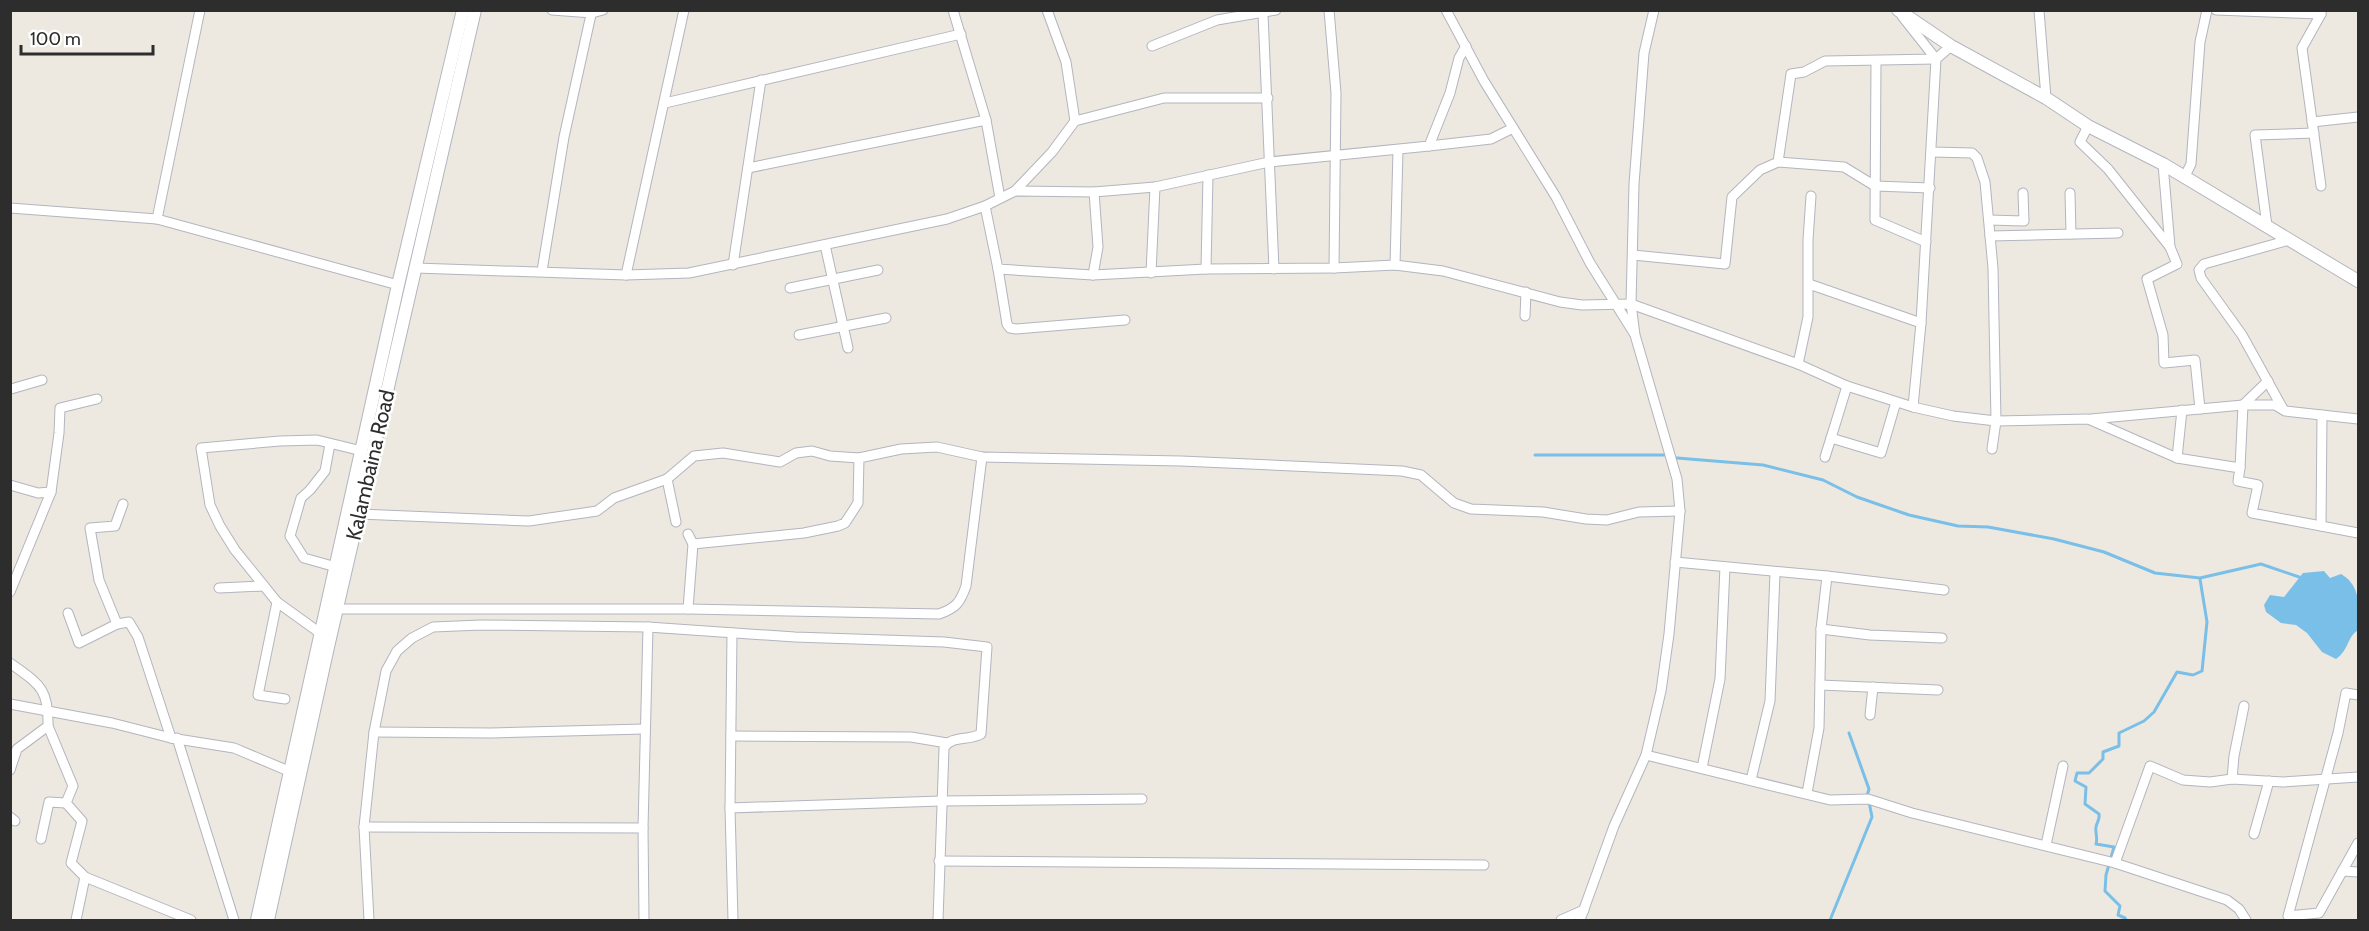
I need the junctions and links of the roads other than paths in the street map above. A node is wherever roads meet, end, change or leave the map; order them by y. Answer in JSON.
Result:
{"nodes":[{"id":1,"x":200,"y":10,"type":"edge"},
{"id":2,"x":552,"y":10,"type":"edge"},
{"id":3,"x":603,"y":10,"type":"edge"},
{"id":4,"x":684,"y":10,"type":"edge"},
{"id":5,"x":953,"y":10,"type":"edge"},
{"id":6,"x":1047,"y":10,"type":"edge"},
{"id":7,"x":1276,"y":10,"type":"edge"},
{"id":8,"x":1329,"y":10,"type":"edge"},
{"id":9,"x":1446,"y":10,"type":"edge"},
{"id":10,"x":1654,"y":10,"type":"edge"},
{"id":11,"x":2039,"y":10,"type":"edge"},
{"id":12,"x":2207,"y":10,"type":"edge"},
{"id":13,"x":2216,"y":10,"type":"edge"},
{"id":14,"x":470,"y":11,"type":"edge"},
{"id":15,"x":592,"y":11,"type":"edge"},
{"id":16,"x":1898,"y":11,"type":"edge"},
{"id":17,"x":2321,"y":12,"type":"edge"},
{"id":18,"x":1263,"y":14,"type":"junction"},
{"id":19,"x":961,"y":34,"type":"junction"},
{"id":20,"x":1152,"y":46,"type":"dead end"},
{"id":21,"x":1466,"y":46,"type":"junction"},
{"id":22,"x":1951,"y":46,"type":"junction"},
{"id":23,"x":1936,"y":59,"type":"junction"},
{"id":24,"x":1876,"y":61,"type":"junction"},
{"id":25,"x":761,"y":80,"type":"junction"},
{"id":26,"x":1268,"y":98,"type":"junction"},
{"id":27,"x":2046,"y":98,"type":"junction"},
{"id":28,"x":665,"y":103,"type":"junction"},
{"id":29,"x":2358,"y":117,"type":"edge"},
{"id":30,"x":986,"y":120,"type":"junction"},
{"id":31,"x":1075,"y":121,"type":"junction"},
{"id":32,"x":2312,"y":122,"type":"junction"},
{"id":33,"x":2088,"y":126,"type":"junction"},
{"id":34,"x":1513,"y":128,"type":"junction"},
{"id":35,"x":2314,"y":133,"type":"junction"},
{"id":36,"x":1429,"y":146,"type":"junction"},
{"id":37,"x":1398,"y":150,"type":"junction"},
{"id":38,"x":1932,"y":152,"type":"junction"},
{"id":39,"x":1335,"y":156,"type":"junction"},
{"id":40,"x":1269,"y":162,"type":"junction"},
{"id":41,"x":1778,"y":162,"type":"junction"},
{"id":42,"x":2163,"y":164,"type":"junction"},
{"id":43,"x":748,"y":168,"type":"junction"},
{"id":44,"x":1208,"y":175,"type":"junction"},
{"id":45,"x":2184,"y":178,"type":"junction"},
{"id":46,"x":1875,"y":186,"type":"junction"},
{"id":47,"x":2321,"y":186,"type":"dead end"},
{"id":48,"x":1155,"y":187,"type":"junction"},
{"id":49,"x":1930,"y":188,"type":"junction"},
{"id":50,"x":1015,"y":191,"type":"junction"},
{"id":51,"x":1094,"y":192,"type":"junction"},
{"id":52,"x":2023,"y":193,"type":"dead end"},
{"id":53,"x":2070,"y":193,"type":"dead end"},
{"id":54,"x":1811,"y":196,"type":"dead end"},
{"id":55,"x":1000,"y":198,"type":"junction"},
{"id":56,"x":985,"y":206,"type":"junction"},
{"id":57,"x":10,"y":208,"type":"edge"},
{"id":58,"x":157,"y":219,"type":"junction"},
{"id":59,"x":1989,"y":220,"type":"junction"},
{"id":60,"x":2267,"y":226,"type":"junction"},
{"id":61,"x":2118,"y":233,"type":"dead end"},
{"id":62,"x":2071,"y":234,"type":"junction"},
{"id":63,"x":1990,"y":236,"type":"junction"},
{"id":64,"x":2289,"y":240,"type":"junction"},
{"id":65,"x":1926,"y":242,"type":"junction"},
{"id":66,"x":825,"y":245,"type":"junction"},
{"id":67,"x":2170,"y":247,"type":"junction"},
{"id":68,"x":1633,"y":255,"type":"junction"},
{"id":69,"x":1395,"y":265,"type":"junction"},
{"id":70,"x":733,"y":266,"type":"junction"},
{"id":71,"x":416,"y":268,"type":"junction"},
{"id":72,"x":998,"y":268,"type":"junction"},
{"id":73,"x":1334,"y":268,"type":"junction"},
{"id":74,"x":1206,"y":269,"type":"junction"},
{"id":75,"x":1274,"y":269,"type":"junction"},
{"id":76,"x":878,"y":270,"type":"dead end"},
{"id":77,"x":542,"y":271,"type":"junction"},
{"id":78,"x":1151,"y":273,"type":"junction"},
{"id":79,"x":626,"y":275,"type":"junction"},
{"id":80,"x":1093,"y":275,"type":"junction"},
{"id":81,"x":833,"y":279,"type":"junction"},
{"id":82,"x":2358,"y":281,"type":"edge"},
{"id":83,"x":1809,"y":284,"type":"junction"},
{"id":84,"x":399,"y":285,"type":"junction"},
{"id":85,"x":790,"y":288,"type":"dead end"},
{"id":86,"x":1526,"y":292,"type":"junction"},
{"id":87,"x":1614,"y":304,"type":"junction"},
{"id":88,"x":1631,"y":304,"type":"junction"},
{"id":89,"x":1525,"y":316,"type":"dead end"},
{"id":90,"x":886,"y":318,"type":"dead end"},
{"id":91,"x":1125,"y":320,"type":"dead end"},
{"id":92,"x":1921,"y":323,"type":"junction"},
{"id":93,"x":843,"y":326,"type":"junction"},
{"id":94,"x":799,"y":335,"type":"dead end"},
{"id":95,"x":1635,"y":335,"type":"junction"},
{"id":96,"x":848,"y":348,"type":"dead end"},
{"id":97,"x":1798,"y":364,"type":"junction"},
{"id":98,"x":42,"y":380,"type":"dead end"},
{"id":99,"x":2268,"y":381,"type":"junction"},
{"id":100,"x":1847,"y":386,"type":"junction"},
{"id":101,"x":11,"y":389,"type":"edge"},
{"id":102,"x":96,"y":399,"type":"dead end"},
{"id":103,"x":1896,"y":402,"type":"junction"},
{"id":104,"x":2243,"y":405,"type":"junction"},
{"id":105,"x":1913,"y":408,"type":"junction"},
{"id":106,"x":2200,"y":409,"type":"junction"},
{"id":107,"x":2182,"y":410,"type":"junction"},
{"id":108,"x":2285,"y":411,"type":"junction"},
{"id":109,"x":2322,"y":415,"type":"junction"},
{"id":110,"x":2088,"y":419,"type":"junction"},
{"id":111,"x":2358,"y":419,"type":"edge"},
{"id":112,"x":1996,"y":421,"type":"junction"},
{"id":113,"x":1831,"y":438,"type":"junction"},
{"id":114,"x":330,"y":444,"type":"junction"},
{"id":115,"x":1992,"y":449,"type":"dead end"},
{"id":116,"x":362,"y":451,"type":"junction"},
{"id":117,"x":982,"y":457,"type":"junction"},
{"id":118,"x":1825,"y":457,"type":"dead end"},
{"id":119,"x":859,"y":458,"type":"junction"},
{"id":120,"x":2177,"y":458,"type":"junction"},
{"id":121,"x":2240,"y":468,"type":"junction"},
{"id":122,"x":667,"y":479,"type":"junction"},
{"id":123,"x":10,"y":485,"type":"edge"},
{"id":124,"x":51,"y":492,"type":"junction"},
{"id":125,"x":123,"y":504,"type":"dead end"},
{"id":126,"x":1680,"y":511,"type":"junction"},
{"id":127,"x":359,"y":514,"type":"junction"},
{"id":128,"x":676,"y":522,"type":"dead end"},
{"id":129,"x":2321,"y":526,"type":"junction"},
{"id":130,"x":2358,"y":533,"type":"edge"},
{"id":131,"x":1675,"y":562,"type":"junction"},
{"id":132,"x":336,"y":567,"type":"junction"},
{"id":133,"x":1725,"y":567,"type":"junction"},
{"id":134,"x":1775,"y":573,"type":"junction"},
{"id":135,"x":1827,"y":576,"type":"junction"},
{"id":136,"x":264,"y":586,"type":"junction"},
{"id":137,"x":219,"y":588,"type":"dead end"},
{"id":138,"x":1944,"y":590,"type":"dead end"},
{"id":139,"x":10,"y":592,"type":"edge"},
{"id":140,"x":277,"y":602,"type":"junction"},
{"id":141,"x":337,"y":609,"type":"junction"},
{"id":142,"x":688,"y":609,"type":"junction"},
{"id":143,"x":68,"y":613,"type":"dead end"},
{"id":144,"x":117,"y":624,"type":"junction"},
{"id":145,"x":648,"y":627,"type":"junction"},
{"id":146,"x":1821,"y":629,"type":"junction"},
{"id":147,"x":320,"y":633,"type":"junction"},
{"id":148,"x":732,"y":633,"type":"junction"},
{"id":149,"x":1942,"y":638,"type":"dead end"},
{"id":150,"x":10,"y":663,"type":"edge"},
{"id":151,"x":1820,"y":685,"type":"junction"},
{"id":152,"x":1873,"y":687,"type":"junction"},
{"id":153,"x":1938,"y":690,"type":"dead end"},
{"id":154,"x":2358,"y":695,"type":"edge"},
{"id":155,"x":285,"y":699,"type":"dead end"},
{"id":156,"x":10,"y":704,"type":"edge"},
{"id":157,"x":2244,"y":706,"type":"dead end"},
{"id":158,"x":48,"y":712,"type":"junction"},
{"id":159,"x":1870,"y":715,"type":"dead end"},
{"id":160,"x":48,"y":726,"type":"junction"},
{"id":161,"x":645,"y":729,"type":"junction"},
{"id":162,"x":374,"y":732,"type":"junction"},
{"id":163,"x":731,"y":736,"type":"junction"},
{"id":164,"x":174,"y":738,"type":"junction"},
{"id":165,"x":947,"y":743,"type":"junction"},
{"id":166,"x":1646,"y":755,"type":"junction"},
{"id":167,"x":2063,"y":766,"type":"dead end"},
{"id":168,"x":1702,"y":768,"type":"junction"},
{"id":169,"x":10,"y":770,"type":"edge"},
{"id":170,"x":291,"y":772,"type":"junction"},
{"id":171,"x":2358,"y":777,"type":"edge"},
{"id":172,"x":2232,"y":779,"type":"junction"},
{"id":173,"x":2326,"y":779,"type":"junction"},
{"id":174,"x":1751,"y":780,"type":"junction"},
{"id":175,"x":2269,"y":782,"type":"junction"},
{"id":176,"x":1807,"y":793,"type":"junction"},
{"id":177,"x":1142,"y":799,"type":"dead end"},
{"id":178,"x":941,"y":801,"type":"junction"},
{"id":179,"x":66,"y":803,"type":"junction"},
{"id":180,"x":730,"y":808,"type":"junction"},
{"id":181,"x":364,"y":826,"type":"junction"},
{"id":182,"x":643,"y":828,"type":"junction"},
{"id":183,"x":2254,"y":834,"type":"dead end"},
{"id":184,"x":41,"y":839,"type":"dead end"},
{"id":185,"x":2046,"y":845,"type":"junction"},
{"id":186,"x":2358,"y":845,"type":"edge"},
{"id":187,"x":939,"y":861,"type":"junction"},
{"id":188,"x":2115,"y":863,"type":"junction"},
{"id":189,"x":1484,"y":865,"type":"dead end"},
{"id":190,"x":2342,"y":870,"type":"junction"},
{"id":191,"x":2358,"y":872,"type":"edge"},
{"id":192,"x":85,"y":877,"type":"junction"},
{"id":193,"x":1584,"y":910,"type":"junction"},
{"id":194,"x":76,"y":921,"type":"edge"},
{"id":195,"x":191,"y":921,"type":"edge"},
{"id":196,"x":234,"y":921,"type":"edge"},
{"id":197,"x":257,"y":921,"type":"edge"},
{"id":198,"x":268,"y":921,"type":"edge"},
{"id":199,"x":369,"y":921,"type":"edge"},
{"id":200,"x":644,"y":921,"type":"edge"},
{"id":201,"x":733,"y":921,"type":"edge"},
{"id":202,"x":938,"y":921,"type":"edge"},
{"id":203,"x":1561,"y":921,"type":"edge"},
{"id":204,"x":1580,"y":921,"type":"edge"},
{"id":205,"x":2246,"y":921,"type":"edge"}],
"edges":[{"from":1,"to":58,"type":"street"},
{"from":2,"to":15,"type":"street"},
{"from":3,"to":15,"type":"street"},
{"from":4,"to":28,"type":"street"},
{"from":5,"to":19,"type":"street"},
{"from":6,"to":31,"type":"street"},
{"from":7,"to":18,"type":"street"},
{"from":8,"to":39,"type":"street"},
{"from":9,"to":21,"type":"street"},
{"from":10,"to":68,"type":"street"},
{"from":11,"to":27,"type":"street"},
{"from":12,"to":45,"type":"street"},
{"from":13,"to":17,"type":"street"},
{"from":14,"to":71,"type":"main road","name":"Kalambaina Road"},
{"from":14,"to":84,"type":"main road","name":"Kalambaina Road"},
{"from":15,"to":77,"type":"street"},
{"from":16,"to":22,"type":"main road"},
{"from":16,"to":23,"type":"street"},
{"from":17,"to":32,"type":"street"},
{"from":18,"to":20,"type":"street"},
{"from":18,"to":26,"type":"street"},
{"from":19,"to":25,"type":"street"},
{"from":19,"to":30,"type":"street"},
{"from":21,"to":34,"type":"street"},
{"from":21,"to":36,"type":"street"},
{"from":22,"to":23,"type":"street"},
{"from":22,"to":27,"type":"main road"},
{"from":23,"to":24,"type":"street"},
{"from":23,"to":38,"type":"street"},
{"from":24,"to":41,"type":"street"},
{"from":24,"to":46,"type":"street"},
{"from":25,"to":28,"type":"street"},
{"from":25,"to":43,"type":"street"},
{"from":26,"to":31,"type":"street"},
{"from":26,"to":40,"type":"street"},
{"from":27,"to":33,"type":"main road"},
{"from":28,"to":79,"type":"street"},
{"from":29,"to":32,"type":"street"},
{"from":30,"to":43,"type":"street"},
{"from":30,"to":55,"type":"street"},
{"from":31,"to":50,"type":"street"},
{"from":32,"to":35,"type":"street"},
{"from":33,"to":42,"type":"main road"},
{"from":33,"to":67,"type":"street"},
{"from":34,"to":36,"type":"street"},
{"from":34,"to":87,"type":"street"},
{"from":35,"to":47,"type":"street"},
{"from":35,"to":60,"type":"street"},
{"from":36,"to":37,"type":"street"},
{"from":37,"to":39,"type":"street"},
{"from":37,"to":69,"type":"street"},
{"from":38,"to":49,"type":"street"},
{"from":38,"to":59,"type":"street"},
{"from":39,"to":40,"type":"street"},
{"from":39,"to":73,"type":"street"},
{"from":40,"to":44,"type":"street"},
{"from":40,"to":75,"type":"street"},
{"from":41,"to":46,"type":"street"},
{"from":41,"to":68,"type":"street"},
{"from":42,"to":45,"type":"main road"},
{"from":42,"to":67,"type":"street"},
{"from":43,"to":70,"type":"street"},
{"from":44,"to":48,"type":"street"},
{"from":44,"to":74,"type":"street"},
{"from":45,"to":60,"type":"main road"},
{"from":46,"to":49,"type":"street"},
{"from":46,"to":65,"type":"street"},
{"from":48,"to":51,"type":"street"},
{"from":48,"to":78,"type":"street"},
{"from":49,"to":65,"type":"street"},
{"from":50,"to":51,"type":"street"},
{"from":50,"to":55,"type":"street"},
{"from":51,"to":80,"type":"street"},
{"from":52,"to":59,"type":"street"},
{"from":53,"to":62,"type":"street"},
{"from":54,"to":83,"type":"street"},
{"from":55,"to":56,"type":"street"},
{"from":56,"to":66,"type":"street"},
{"from":56,"to":72,"type":"street"},
{"from":57,"to":58,"type":"street"},
{"from":58,"to":84,"type":"street"},
{"from":59,"to":63,"type":"street"},
{"from":60,"to":64,"type":"main road"},
{"from":61,"to":62,"type":"street"},
{"from":62,"to":63,"type":"street"},
{"from":63,"to":112,"type":"street"},
{"from":64,"to":82,"type":"main road"},
{"from":64,"to":99,"type":"street"},
{"from":65,"to":92,"type":"street"},
{"from":66,"to":70,"type":"street"},
{"from":66,"to":81,"type":"street"},
{"from":67,"to":106,"type":"street"},
{"from":68,"to":88,"type":"street"},
{"from":69,"to":73,"type":"street"},
{"from":69,"to":86,"type":"street"},
{"from":70,"to":79,"type":"street"},
{"from":71,"to":77,"type":"street"},
{"from":71,"to":127,"type":"main road","name":"Kalambaina Road"},
{"from":72,"to":80,"type":"street"},
{"from":72,"to":91,"type":"street"},
{"from":73,"to":75,"type":"street"},
{"from":74,"to":75,"type":"street"},
{"from":74,"to":78,"type":"street"},
{"from":76,"to":81,"type":"street"},
{"from":77,"to":79,"type":"street"},
{"from":78,"to":80,"type":"street"},
{"from":81,"to":85,"type":"street"},
{"from":81,"to":93,"type":"street"},
{"from":83,"to":92,"type":"street"},
{"from":83,"to":97,"type":"street"},
{"from":84,"to":116,"type":"main road","name":"Kalambaina Road"},
{"from":86,"to":87,"type":"street"},
{"from":86,"to":89,"type":"street"},
{"from":87,"to":88,"type":"street"},
{"from":87,"to":95,"type":"street"},
{"from":88,"to":95,"type":"street"},
{"from":88,"to":97,"type":"street"},
{"from":90,"to":93,"type":"street"},
{"from":92,"to":105,"type":"street"},
{"from":93,"to":94,"type":"street"},
{"from":93,"to":96,"type":"street"},
{"from":95,"to":126,"type":"street"},
{"from":97,"to":100,"type":"street"},
{"from":98,"to":101,"type":"street"},
{"from":99,"to":104,"type":"street"},
{"from":99,"to":108,"type":"street"},
{"from":100,"to":103,"type":"street"},
{"from":100,"to":113,"type":"street"},
{"from":102,"to":124,"type":"street"},
{"from":103,"to":105,"type":"street"},
{"from":103,"to":113,"type":"street"},
{"from":104,"to":106,"type":"street"},
{"from":104,"to":108,"type":"street"},
{"from":104,"to":121,"type":"street"},
{"from":105,"to":112,"type":"street"},
{"from":106,"to":107,"type":"street"},
{"from":107,"to":110,"type":"street"},
{"from":107,"to":120,"type":"street"},
{"from":108,"to":109,"type":"street"},
{"from":109,"to":111,"type":"street"},
{"from":109,"to":129,"type":"street"},
{"from":110,"to":112,"type":"street"},
{"from":110,"to":120,"type":"street"},
{"from":112,"to":115,"type":"street"},
{"from":113,"to":118,"type":"street"},
{"from":114,"to":116,"type":"street"},
{"from":114,"to":132,"type":"street"},
{"from":114,"to":136,"type":"street"},
{"from":116,"to":132,"type":"main road","name":"Kalambaina Road"},
{"from":117,"to":119,"type":"street"},
{"from":117,"to":126,"type":"street"},
{"from":117,"to":142,"type":"street"},
{"from":119,"to":122,"type":"street"},
{"from":119,"to":142,"type":"street"},
{"from":120,"to":121,"type":"street"},
{"from":121,"to":129,"type":"street"},
{"from":122,"to":127,"type":"street"},
{"from":122,"to":128,"type":"street"},
{"from":123,"to":124,"type":"street"},
{"from":124,"to":139,"type":"street"},
{"from":125,"to":144,"type":"street"},
{"from":126,"to":131,"type":"street"},
{"from":127,"to":141,"type":"main road","name":"Kalambaina Road"},
{"from":129,"to":130,"type":"street"},
{"from":131,"to":133,"type":"street"},
{"from":131,"to":166,"type":"street"},
{"from":132,"to":147,"type":"main road","name":"Kalambaina Road"},
{"from":133,"to":134,"type":"street"},
{"from":133,"to":168,"type":"street"},
{"from":134,"to":135,"type":"street"},
{"from":134,"to":174,"type":"street"},
{"from":135,"to":138,"type":"street"},
{"from":135,"to":146,"type":"street"},
{"from":136,"to":137,"type":"street"},
{"from":136,"to":140,"type":"street"},
{"from":140,"to":147,"type":"street"},
{"from":140,"to":155,"type":"street"},
{"from":141,"to":142,"type":"street"},
{"from":141,"to":198,"type":"main road","name":"Kalambaina Road"},
{"from":143,"to":144,"type":"street"},
{"from":144,"to":164,"type":"street"},
{"from":145,"to":148,"type":"street"},
{"from":145,"to":161,"type":"street"},
{"from":145,"to":162,"type":"street"},
{"from":146,"to":149,"type":"street"},
{"from":146,"to":151,"type":"street"},
{"from":147,"to":170,"type":"main road","name":"Kalambaina Road"},
{"from":148,"to":163,"type":"street"},
{"from":148,"to":165,"type":"street"},
{"from":150,"to":158,"type":"street"},
{"from":151,"to":152,"type":"street"},
{"from":151,"to":176,"type":"street"},
{"from":152,"to":153,"type":"street"},
{"from":152,"to":159,"type":"street"},
{"from":154,"to":173,"type":"street"},
{"from":156,"to":158,"type":"street"},
{"from":157,"to":172,"type":"street"},
{"from":158,"to":160,"type":"street"},
{"from":158,"to":164,"type":"street"},
{"from":160,"to":169,"type":"street"},
{"from":160,"to":179,"type":"street"},
{"from":161,"to":162,"type":"street"},
{"from":161,"to":182,"type":"street"},
{"from":162,"to":181,"type":"street"},
{"from":163,"to":165,"type":"street"},
{"from":163,"to":180,"type":"street"},
{"from":164,"to":170,"type":"street"},
{"from":164,"to":196,"type":"street"},
{"from":165,"to":178,"type":"street"},
{"from":166,"to":168,"type":"street"},
{"from":166,"to":193,"type":"street"},
{"from":167,"to":185,"type":"street"},
{"from":168,"to":174,"type":"street"},
{"from":170,"to":197,"type":"main road","name":"Kalambaina Road"},
{"from":171,"to":173,"type":"street"},
{"from":172,"to":175,"type":"street"},
{"from":172,"to":188,"type":"street"},
{"from":173,"to":175,"type":"street"},
{"from":173,"to":190,"type":"street"},
{"from":174,"to":176,"type":"street"},
{"from":175,"to":183,"type":"street"},
{"from":176,"to":185,"type":"street"},
{"from":177,"to":178,"type":"street"},
{"from":178,"to":180,"type":"street"},
{"from":178,"to":187,"type":"street"},
{"from":179,"to":184,"type":"street"},
{"from":179,"to":192,"type":"street"},
{"from":180,"to":201,"type":"street"},
{"from":181,"to":182,"type":"street"},
{"from":181,"to":199,"type":"street"},
{"from":182,"to":200,"type":"street"},
{"from":185,"to":188,"type":"street"},
{"from":186,"to":190,"type":"street"},
{"from":187,"to":189,"type":"street"},
{"from":187,"to":202,"type":"street"},
{"from":188,"to":205,"type":"street"},
{"from":190,"to":191,"type":"street"},
{"from":192,"to":194,"type":"street"},
{"from":192,"to":195,"type":"street"},
{"from":193,"to":203,"type":"street"},
{"from":193,"to":204,"type":"street"}]}
